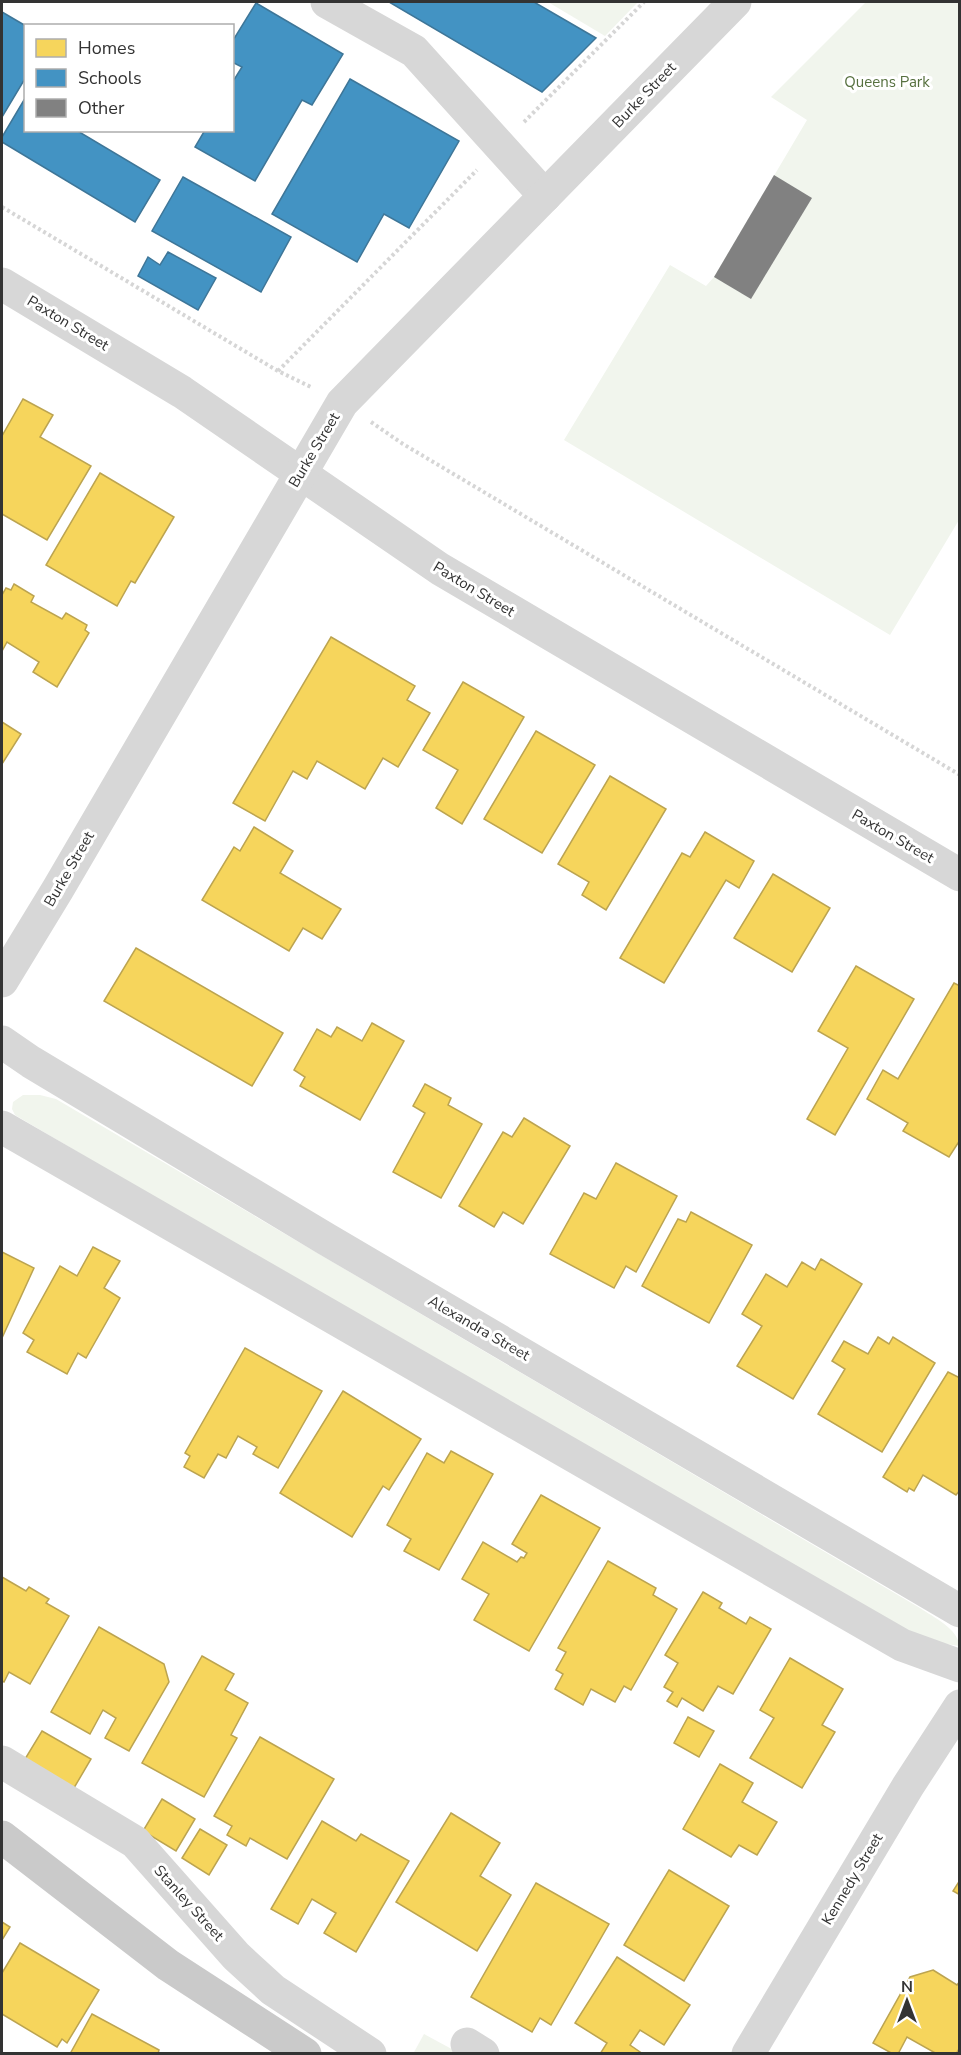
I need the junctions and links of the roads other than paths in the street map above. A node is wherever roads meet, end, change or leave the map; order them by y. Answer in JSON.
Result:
{"nodes":[{"id":1,"x":327,"y":2,"type":"edge"},
{"id":2,"x":735,"y":2,"type":"edge"},
{"id":3,"x":545,"y":196,"type":"junction"},
{"id":4,"x":2,"y":284,"type":"edge"},
{"id":5,"x":300,"y":474,"type":"junction"},
{"id":6,"x":960,"y":875,"type":"edge"},
{"id":7,"x":2,"y":981,"type":"edge"},
{"id":8,"x":2,"y":1042,"type":"edge"},
{"id":9,"x":2,"y":1127,"type":"edge"},
{"id":10,"x":960,"y":1611,"type":"edge"},
{"id":11,"x":960,"y":1666,"type":"edge"},
{"id":12,"x":960,"y":1706,"type":"edge"},
{"id":13,"x":2,"y":1762,"type":"edge"},
{"id":14,"x":2,"y":1837,"type":"edge"},
{"id":15,"x":305,"y":2054,"type":"edge"},
{"id":16,"x":370,"y":2054,"type":"edge"},
{"id":17,"x":748,"y":2054,"type":"edge"}],
"edges":[{"from":1,"to":3,"type":"street"},
{"from":2,"to":3,"type":"street","name":"Burke Street"},
{"from":3,"to":5,"type":"street","name":"Burke Street"},
{"from":4,"to":5,"type":"street","name":"Paxton Street"},
{"from":5,"to":6,"type":"street","name":"Paxton Street"},
{"from":5,"to":7,"type":"street","name":"Burke Street"},
{"from":8,"to":10,"type":"street","name":"Alexandra Street"},
{"from":9,"to":11,"type":"street"},
{"from":12,"to":17,"type":"street","name":"Kennedy Street"},
{"from":13,"to":16,"type":"street","name":"Stanley Street"},
{"from":14,"to":15,"type":"main road"}]}
